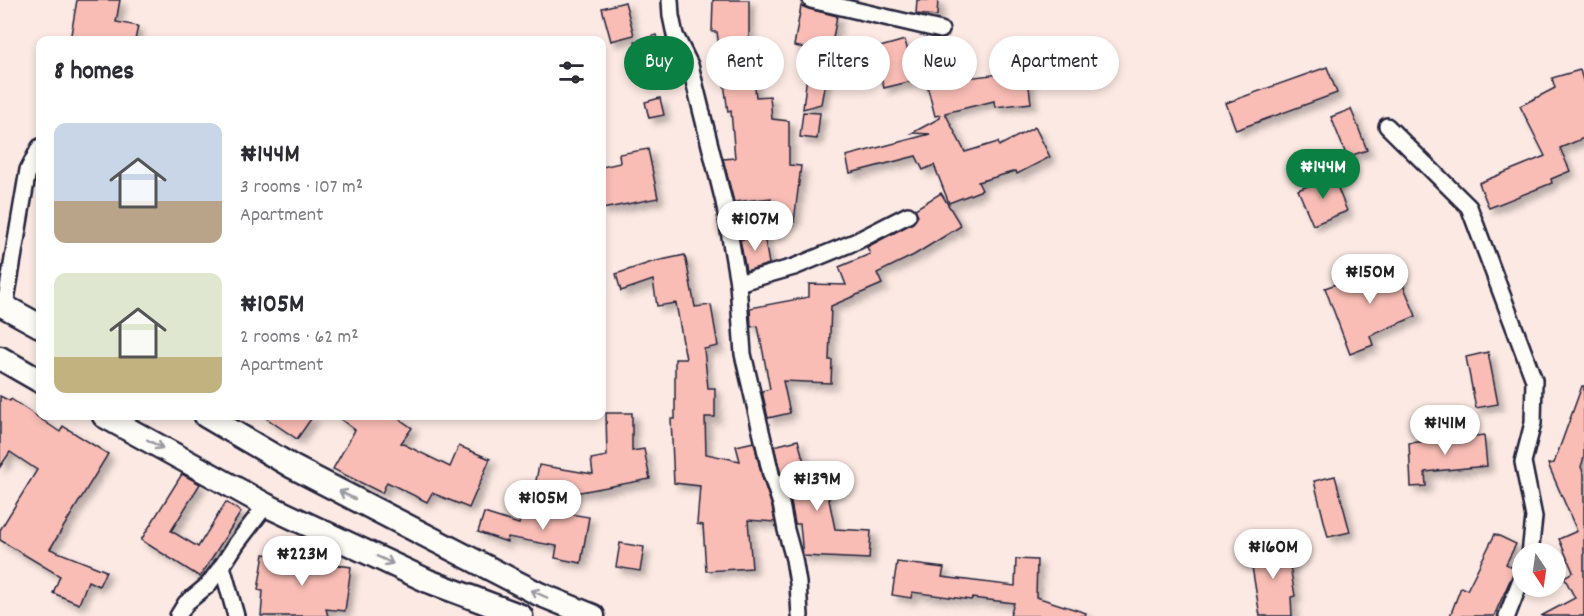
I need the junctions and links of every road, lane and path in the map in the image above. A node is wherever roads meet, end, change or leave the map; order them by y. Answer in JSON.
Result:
{"nodes":[{"id":1,"x":670,"y":0,"type":"edge"},
{"id":2,"x":811,"y":0,"type":"edge"},
{"id":3,"x":941,"y":30,"type":"dead end"},
{"id":4,"x":1387,"y":126,"type":"dead end"},
{"id":5,"x":36,"y":155,"type":"edge"},
{"id":6,"x":908,"y":215,"type":"dead end"},
{"id":7,"x":738,"y":283,"type":"junction"},
{"id":8,"x":2,"y":305,"type":"edge"},
{"id":9,"x":36,"y":324,"type":"edge"},
{"id":10,"x":0,"y":358,"type":"edge"},
{"id":11,"x":36,"y":379,"type":"edge"},
{"id":12,"x":111,"y":420,"type":"edge"},
{"id":13,"x":213,"y":420,"type":"edge"},
{"id":14,"x":266,"y":505,"type":"junction"},
{"id":15,"x":1531,"y":543,"type":"edge"},
{"id":16,"x":222,"y":566,"type":"junction"},
{"id":17,"x":1514,"y":597,"type":"edge"},
{"id":18,"x":178,"y":616,"type":"edge"},
{"id":19,"x":236,"y":616,"type":"edge"},
{"id":20,"x":521,"y":616,"type":"edge"},
{"id":21,"x":593,"y":616,"type":"edge"},
{"id":22,"x":800,"y":616,"type":"edge"},
{"id":23,"x":1507,"y":616,"type":"edge"}],
"edges":[{"from":1,"to":7,"type":"street"},
{"from":2,"to":3,"type":"street"},
{"from":4,"to":15,"type":"street"},
{"from":5,"to":8,"type":"street"},
{"from":6,"to":7,"type":"street"},
{"from":7,"to":22,"type":"street"},
{"from":8,"to":9,"type":"main road"},
{"from":10,"to":11,"type":"main road"},
{"from":12,"to":14,"type":"main road","one_way":true},
{"from":21,"to":13,"type":"main road","one_way":true},
{"from":14,"to":16,"type":"street"},
{"from":14,"to":20,"type":"main road","one_way":true},
{"from":16,"to":18,"type":"street"},
{"from":16,"to":19,"type":"street"},
{"from":17,"to":23,"type":"street"}]}
